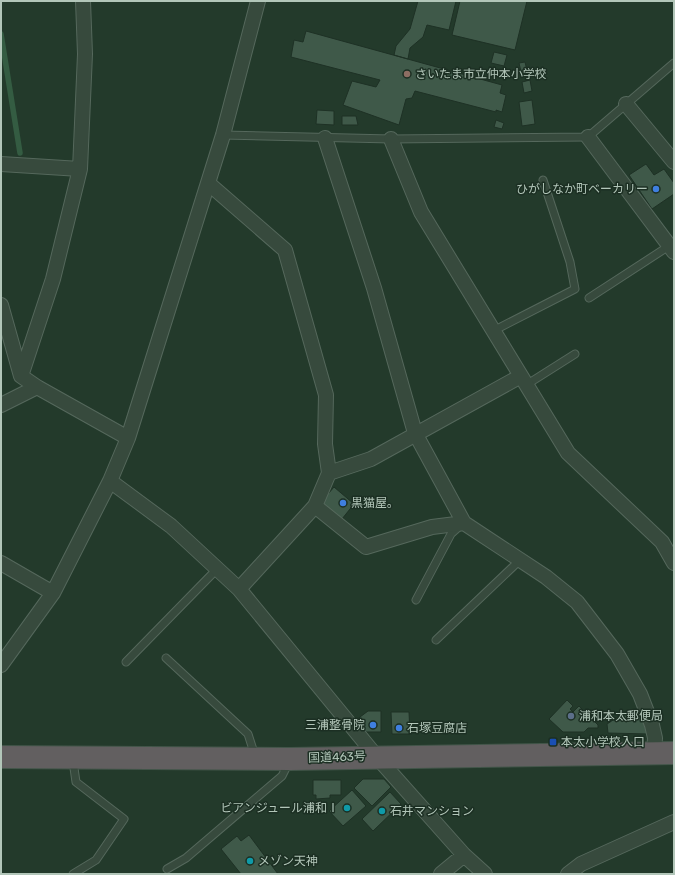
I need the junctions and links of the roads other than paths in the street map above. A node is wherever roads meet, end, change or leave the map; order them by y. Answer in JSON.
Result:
{"nodes":[{"id":1,"x":83,"y":1,"type":"edge"},
{"id":2,"x":258,"y":1,"type":"edge"},
{"id":3,"x":674,"y":63,"type":"edge"},
{"id":4,"x":626,"y":104,"type":"junction"},
{"id":5,"x":223,"y":136,"type":"junction"},
{"id":6,"x":588,"y":137,"type":"junction"},
{"id":7,"x":326,"y":138,"type":"junction"},
{"id":8,"x":391,"y":139,"type":"junction"},
{"id":9,"x":674,"y":162,"type":"edge"},
{"id":10,"x":1,"y":164,"type":"edge"},
{"id":11,"x":80,"y":169,"type":"junction"},
{"id":12,"x":543,"y":180,"type":"dead end"},
{"id":13,"x":208,"y":183,"type":"junction"},
{"id":14,"x":672,"y":249,"type":"edge"},
{"id":15,"x":589,"y":298,"type":"dead end"},
{"id":16,"x":1,"y":305,"type":"edge"},
{"id":17,"x":493,"y":331,"type":"junction"},
{"id":18,"x":575,"y":354,"type":"dead end"},
{"id":19,"x":21,"y":376,"type":"junction"},
{"id":20,"x":524,"y":380,"type":"junction"},
{"id":21,"x":37,"y":387,"type":"junction"},
{"id":22,"x":1,"y":405,"type":"edge"},
{"id":23,"x":415,"y":433,"type":"junction"},
{"id":24,"x":128,"y":438,"type":"junction"},
{"id":25,"x":329,"y":473,"type":"junction"},
{"id":26,"x":110,"y":481,"type":"junction"},
{"id":27,"x":315,"y":506,"type":"junction"},
{"id":28,"x":464,"y":523,"type":"junction"},
{"id":29,"x":519,"y":561,"type":"junction"},
{"id":30,"x":1,"y":563,"type":"edge"},
{"id":31,"x":674,"y":563,"type":"edge"},
{"id":32,"x":218,"y":568,"type":"junction"},
{"id":33,"x":239,"y":589,"type":"junction"},
{"id":34,"x":53,"y":593,"type":"junction"},
{"id":35,"x":416,"y":600,"type":"dead end"},
{"id":36,"x":436,"y":640,"type":"dead end"},
{"id":37,"x":166,"y":658,"type":"dead end"},
{"id":38,"x":126,"y":662,"type":"dead end"},
{"id":39,"x":1,"y":665,"type":"edge"},
{"id":40,"x":664,"y":753,"type":"edge"},
{"id":41,"x":376,"y":756,"type":"junction"},
{"id":42,"x":1,"y":757,"type":"edge"},
{"id":43,"x":72,"y":757,"type":"junction"},
{"id":44,"x":255,"y":759,"type":"junction"},
{"id":45,"x":290,"y":759,"type":"junction"},
{"id":46,"x":674,"y":822,"type":"edge"},
{"id":47,"x":464,"y":855,"type":"junction"},
{"id":48,"x":167,"y":869,"type":"dead end"},
{"id":49,"x":73,"y":874,"type":"edge"},
{"id":50,"x":442,"y":874,"type":"edge"},
{"id":51,"x":485,"y":874,"type":"edge"},
{"id":52,"x":568,"y":874,"type":"edge"}],
"edges":[{"from":1,"to":11,"type":"street"},
{"from":2,"to":5,"type":"street"},
{"from":3,"to":4,"type":"lane"},
{"from":4,"to":6,"type":"lane"},
{"from":4,"to":9,"type":"street"},
{"from":5,"to":7,"type":"lane"},
{"from":5,"to":13,"type":"street"},
{"from":6,"to":8,"type":"lane"},
{"from":6,"to":14,"type":"street"},
{"from":7,"to":8,"type":"lane"},
{"from":7,"to":23,"type":"street"},
{"from":8,"to":17,"type":"street"},
{"from":10,"to":11,"type":"street"},
{"from":11,"to":19,"type":"street"},
{"from":12,"to":17,"type":"lane"},
{"from":13,"to":24,"type":"street"},
{"from":13,"to":25,"type":"street"},
{"from":14,"to":15,"type":"lane"},
{"from":16,"to":19,"type":"street"},
{"from":17,"to":20,"type":"street"},
{"from":18,"to":20,"type":"lane"},
{"from":19,"to":21,"type":"street"},
{"from":20,"to":23,"type":"street"},
{"from":20,"to":31,"type":"street"},
{"from":21,"to":22,"type":"street"},
{"from":21,"to":24,"type":"street"},
{"from":23,"to":25,"type":"street"},
{"from":23,"to":28,"type":"street"},
{"from":24,"to":26,"type":"street"},
{"from":25,"to":27,"type":"street"},
{"from":26,"to":32,"type":"street"},
{"from":26,"to":34,"type":"street"},
{"from":27,"to":28,"type":"street"},
{"from":27,"to":33,"type":"street"},
{"from":28,"to":29,"type":"street"},
{"from":28,"to":35,"type":"lane"},
{"from":29,"to":36,"type":"lane"},
{"from":29,"to":40,"type":"street"},
{"from":30,"to":34,"type":"street"},
{"from":32,"to":33,"type":"street"},
{"from":32,"to":38,"type":"lane"},
{"from":33,"to":41,"type":"street"},
{"from":34,"to":39,"type":"street"},
{"from":37,"to":44,"type":"lane"},
{"from":40,"to":41,"type":"highway","name":"国道463号"},
{"from":41,"to":45,"type":"highway","name":"国道463号"},
{"from":41,"to":47,"type":"street"},
{"from":42,"to":43,"type":"highway","name":"国道463号"},
{"from":43,"to":44,"type":"highway","name":"国道463号"},
{"from":43,"to":49,"type":"lane"},
{"from":44,"to":45,"type":"highway","name":"国道463号"},
{"from":45,"to":48,"type":"lane"},
{"from":46,"to":52,"type":"street"},
{"from":47,"to":50,"type":"street"},
{"from":47,"to":51,"type":"street"}]}
